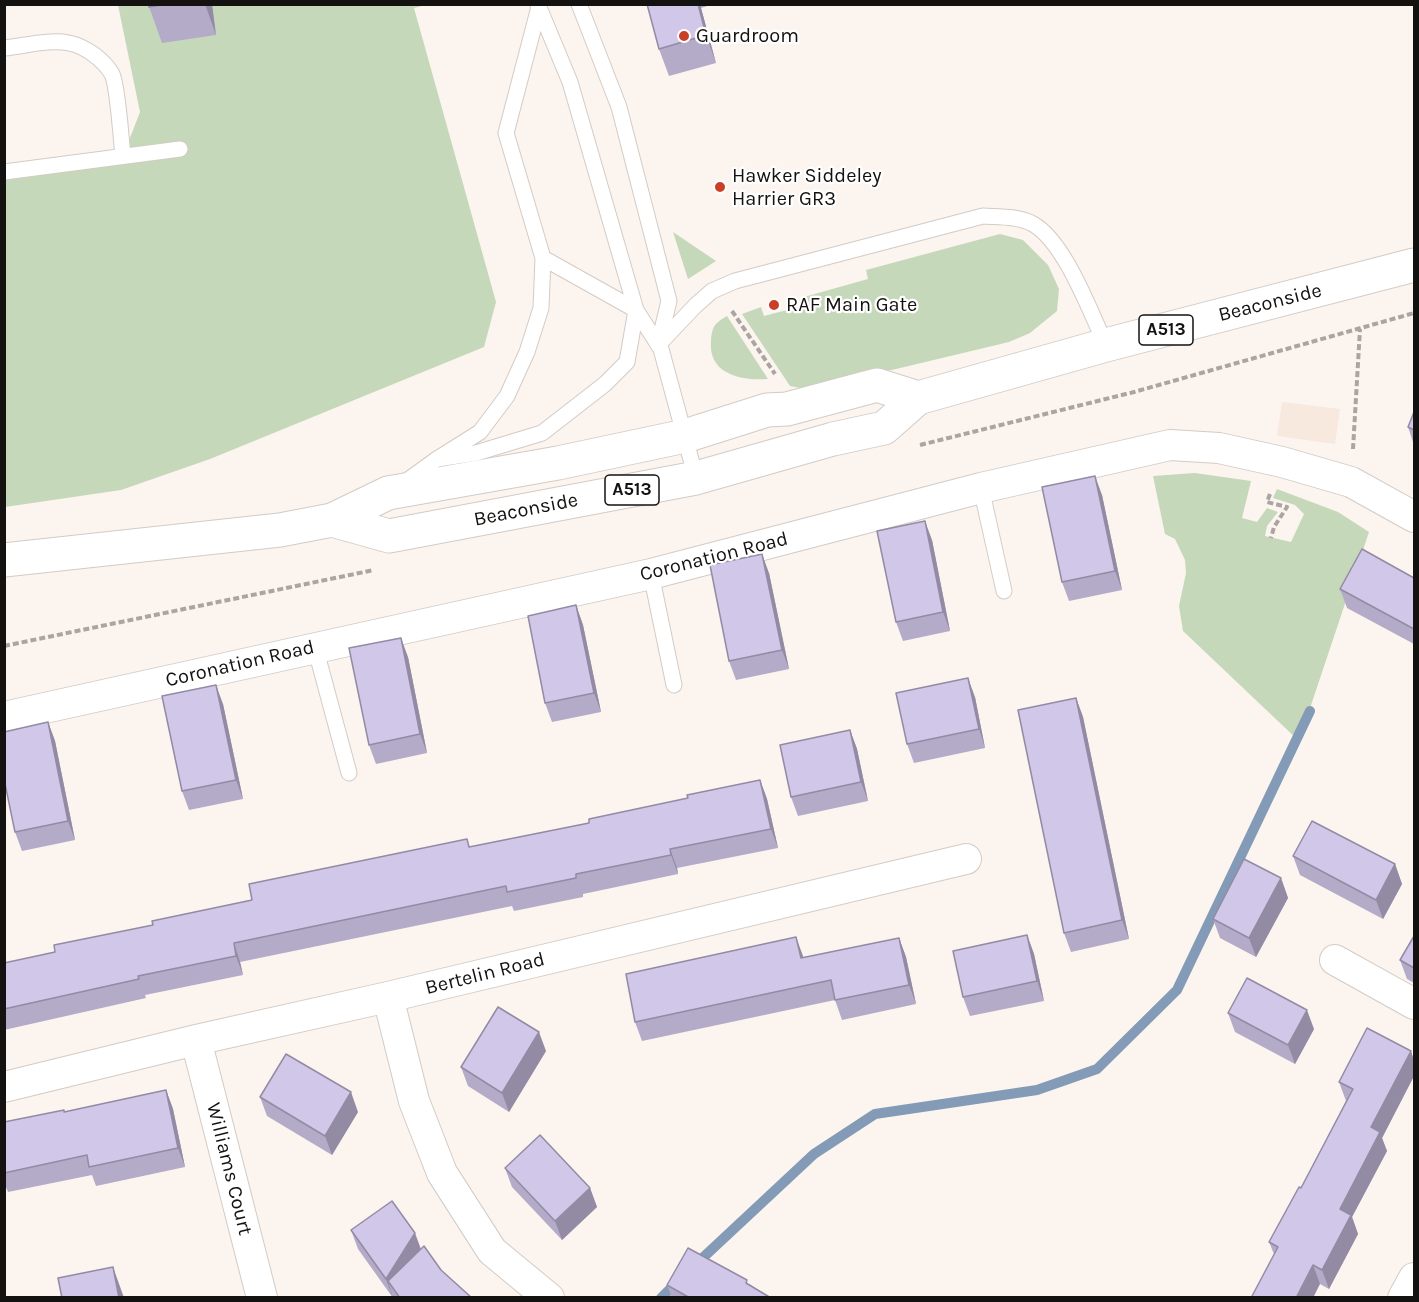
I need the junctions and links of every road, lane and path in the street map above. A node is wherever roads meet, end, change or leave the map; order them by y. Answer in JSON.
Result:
{"nodes":[{"id":1,"x":579,"y":4,"type":"edge"},
{"id":2,"x":538,"y":6,"type":"edge"},
{"id":3,"x":4,"y":48,"type":"edge"},
{"id":4,"x":180,"y":149,"type":"dead end"},
{"id":5,"x":123,"y":156,"type":"junction"},
{"id":6,"x":4,"y":172,"type":"edge"},
{"id":7,"x":543,"y":258,"type":"junction"},
{"id":8,"x":1414,"y":265,"type":"edge"},
{"id":9,"x":743,"y":307,"type":"dead end"},
{"id":10,"x":636,"y":310,"type":"junction"},
{"id":11,"x":1414,"y":313,"type":"edge"},
{"id":12,"x":1375,"y":325,"type":"dead end"},
{"id":13,"x":1360,"y":329,"type":"dead end"},
{"id":14,"x":658,"y":345,"type":"junction"},
{"id":15,"x":1106,"y":345,"type":"junction"},
{"id":16,"x":780,"y":382,"type":"dead end"},
{"id":17,"x":918,"y":398,"type":"junction"},
{"id":18,"x":685,"y":436,"type":"junction"},
{"id":19,"x":436,"y":459,"type":"junction"},
{"id":20,"x":1282,"y":462,"type":"junction"},
{"id":21,"x":696,"y":478,"type":"junction"},
{"id":22,"x":1351,"y":483,"type":"junction"},
{"id":23,"x":981,"y":488,"type":"junction"},
{"id":24,"x":388,"y":493,"type":"junction"},
{"id":25,"x":1414,"y":517,"type":"edge"},
{"id":26,"x":332,"y":520,"type":"junction"},
{"id":27,"x":1271,"y":538,"type":"dead end"},
{"id":28,"x":4,"y":560,"type":"edge"},
{"id":29,"x":366,"y":572,"type":"dead end"},
{"id":30,"x":651,"y":574,"type":"junction"},
{"id":31,"x":1004,"y":591,"type":"dead end"},
{"id":32,"x":4,"y":646,"type":"edge"},
{"id":33,"x":315,"y":647,"type":"junction"},
{"id":34,"x":674,"y":685,"type":"dead end"},
{"id":35,"x":4,"y":717,"type":"edge"},
{"id":36,"x":349,"y":773,"type":"dead end"},
{"id":37,"x":966,"y":858,"type":"dead end"},
{"id":38,"x":1335,"y":960,"type":"dead end"},
{"id":39,"x":388,"y":997,"type":"junction"},
{"id":40,"x":1414,"y":1004,"type":"edge"},
{"id":41,"x":196,"y":1040,"type":"junction"},
{"id":42,"x":4,"y":1087,"type":"edge"},
{"id":43,"x":1414,"y":1278,"type":"edge"},
{"id":44,"x":262,"y":1298,"type":"edge"},
{"id":45,"x":549,"y":1298,"type":"edge"},
{"id":46,"x":1403,"y":1298,"type":"edge"}],
"edges":[{"from":1,"to":14,"type":"lane"},
{"from":2,"to":7,"type":"lane"},
{"from":2,"to":10,"type":"lane"},
{"from":3,"to":5,"type":"lane"},
{"from":4,"to":5,"type":"lane"},
{"from":5,"to":6,"type":"lane"},
{"from":7,"to":10,"type":"lane"},
{"from":7,"to":19,"type":"lane"},
{"from":8,"to":15,"type":"highway","name":"Beaconside","number":"A513"},
{"from":9,"to":16,"type":"path"},
{"from":10,"to":14,"type":"lane"},
{"from":10,"to":19,"type":"lane"},
{"from":11,"to":12,"type":"path"},
{"from":13,"to":22,"type":"path"},
{"from":14,"to":15,"type":"lane"},
{"from":14,"to":18,"type":"lane"},
{"from":15,"to":17,"type":"highway","name":"Beaconside","number":"A513"},
{"from":17,"to":18,"type":"highway","name":"Beaconside","number":"A513"},
{"from":17,"to":21,"type":"highway","name":"Beaconside","number":"A513"},
{"from":18,"to":21,"type":"lane"},
{"from":18,"to":24,"type":"highway","name":"Beaconside","number":"A513"},
{"from":19,"to":24,"type":"lane"},
{"from":20,"to":22,"type":"street","name":"Coronation Road"},
{"from":20,"to":23,"type":"street","name":"Coronation Road"},
{"from":20,"to":27,"type":"path"},
{"from":21,"to":26,"type":"highway","name":"Beaconside","number":"A513"},
{"from":22,"to":25,"type":"street","name":"Coronation Road"},
{"from":23,"to":30,"type":"street","name":"Coronation Road"},
{"from":23,"to":31,"type":"lane"},
{"from":24,"to":26,"type":"highway","name":"Beaconside","number":"A513"},
{"from":26,"to":28,"type":"highway","name":"Beaconside","number":"A513"},
{"from":29,"to":32,"type":"path"},
{"from":30,"to":33,"type":"street","name":"Coronation Road"},
{"from":30,"to":34,"type":"lane"},
{"from":33,"to":35,"type":"street","name":"Coronation Road"},
{"from":33,"to":36,"type":"lane"},
{"from":37,"to":39,"type":"street","name":"Bertelin Road"},
{"from":38,"to":40,"type":"street"},
{"from":39,"to":41,"type":"street","name":"Bertelin Road"},
{"from":39,"to":45,"type":"street"},
{"from":41,"to":42,"type":"street","name":"Bertelin Road"},
{"from":41,"to":44,"type":"street","name":"Williams Court"},
{"from":43,"to":46,"type":"street"}]}
